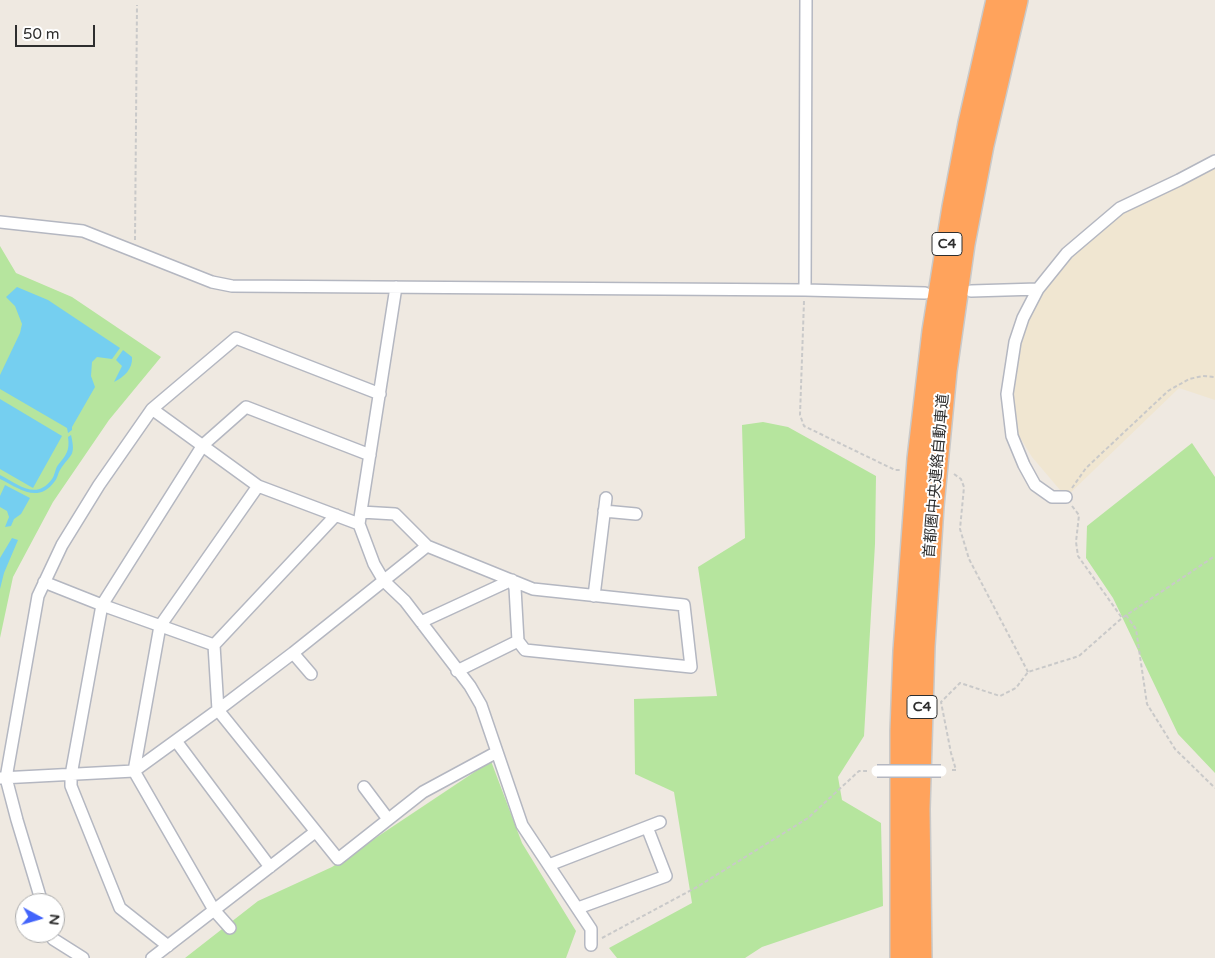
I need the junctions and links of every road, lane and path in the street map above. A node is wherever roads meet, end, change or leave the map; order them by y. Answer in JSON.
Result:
{"nodes":[{"id":1,"x":806,"y":0,"type":"edge"},
{"id":2,"x":997,"y":0,"type":"edge"},
{"id":3,"x":1017,"y":0,"type":"edge"},
{"id":4,"x":137,"y":5,"type":"dead end"},
{"id":5,"x":999,"y":32,"type":"junction"},
{"id":6,"x":1215,"y":161,"type":"edge"},
{"id":7,"x":0,"y":222,"type":"edge"},
{"id":8,"x":134,"y":252,"type":"junction"},
{"id":9,"x":396,"y":288,"type":"junction"},
{"id":10,"x":1038,"y":289,"type":"junction"},
{"id":11,"x":805,"y":290,"type":"junction"},
{"id":12,"x":971,"y":291,"type":"dead end"},
{"id":13,"x":925,"y":293,"type":"dead end"},
{"id":14,"x":1215,"y":377,"type":"edge"},
{"id":15,"x":380,"y":394,"type":"junction"},
{"id":16,"x":152,"y":409,"type":"junction"},
{"id":17,"x":203,"y":446,"type":"junction"},
{"id":18,"x":370,"y":454,"type":"junction"},
{"id":19,"x":905,"y":470,"type":"dead end"},
{"id":20,"x":954,"y":474,"type":"dead end"},
{"id":21,"x":258,"y":486,"type":"junction"},
{"id":22,"x":1066,"y":497,"type":"junction"},
{"id":23,"x":606,"y":498,"type":"dead end"},
{"id":24,"x":604,"y":511,"type":"junction"},
{"id":25,"x":636,"y":514,"type":"dead end"},
{"id":26,"x":336,"y":515,"type":"junction"},
{"id":27,"x":360,"y":518,"type":"junction"},
{"id":28,"x":427,"y":546,"type":"junction"},
{"id":29,"x":1215,"y":556,"type":"edge"},
{"id":30,"x":384,"y":580,"type":"junction"},
{"id":31,"x":512,"y":580,"type":"junction"},
{"id":32,"x":44,"y":582,"type":"junction"},
{"id":33,"x":594,"y":596,"type":"junction"},
{"id":34,"x":102,"y":605,"type":"junction"},
{"id":35,"x":1126,"y":614,"type":"junction"},
{"id":36,"x":1122,"y":618,"type":"junction"},
{"id":37,"x":421,"y":622,"type":"junction"},
{"id":38,"x":160,"y":626,"type":"junction"},
{"id":39,"x":518,"y":641,"type":"junction"},
{"id":40,"x":214,"y":646,"type":"junction"},
{"id":41,"x":293,"y":653,"type":"junction"},
{"id":42,"x":457,"y":671,"type":"junction"},
{"id":43,"x":1028,"y":672,"type":"junction"},
{"id":44,"x":312,"y":674,"type":"dead end"},
{"id":45,"x":218,"y":710,"type":"junction"},
{"id":46,"x":176,"y":741,"type":"junction"},
{"id":47,"x":497,"y":752,"type":"junction"},
{"id":48,"x":134,"y":771,"type":"junction"},
{"id":49,"x":877,"y":771,"type":"joint"},
{"id":50,"x":941,"y":772,"type":"joint"},
{"id":51,"x":71,"y":775,"type":"junction"},
{"id":52,"x":3,"y":778,"type":"edge"},
{"id":53,"x":364,"y":787,"type":"dead end"},
{"id":54,"x":1215,"y":788,"type":"edge"},
{"id":55,"x":388,"y":819,"type":"junction"},
{"id":56,"x":660,"y":822,"type":"dead end"},
{"id":57,"x":647,"y":826,"type":"junction"},
{"id":58,"x":315,"y":832,"type":"junction"},
{"id":59,"x":549,"y":865,"type":"junction"},
{"id":60,"x":270,"y":867,"type":"junction"},
{"id":61,"x":39,"y":893,"type":"edge"},
{"id":62,"x":578,"y":908,"type":"junction"},
{"id":63,"x":214,"y":910,"type":"junction"},
{"id":64,"x":230,"y":928,"type":"dead end"},
{"id":65,"x":59,"y":943,"type":"edge"},
{"id":66,"x":591,"y":944,"type":"joint"},
{"id":67,"x":168,"y":946,"type":"junction"},
{"id":68,"x":83,"y":958,"type":"edge"},
{"id":69,"x":152,"y":958,"type":"edge"},
{"id":70,"x":901,"y":958,"type":"edge"},
{"id":71,"x":921,"y":958,"type":"edge"}],
"edges":[{"from":1,"to":11,"type":"street"},
{"from":2,"to":5,"type":"highway","name":"首都圏中央連絡自動車道","number":"C4"},
{"from":3,"to":5,"type":"highway","name":"首都圏中央連絡自動車道","number":"C4"},
{"from":4,"to":8,"type":"path"},
{"from":5,"to":70,"type":"highway","name":"首都圏中央連絡自動車道","number":"C4"},
{"from":5,"to":71,"type":"highway","name":"首都圏中央連絡自動車道","number":"C4"},
{"from":6,"to":10,"type":"street"},
{"from":7,"to":8,"type":"street"},
{"from":8,"to":9,"type":"street"},
{"from":9,"to":11,"type":"street"},
{"from":9,"to":15,"type":"street"},
{"from":10,"to":12,"type":"street"},
{"from":10,"to":22,"type":"street"},
{"from":11,"to":13,"type":"street"},
{"from":11,"to":19,"type":"path"},
{"from":14,"to":22,"type":"path"},
{"from":15,"to":16,"type":"street"},
{"from":15,"to":18,"type":"street"},
{"from":16,"to":17,"type":"street"},
{"from":16,"to":32,"type":"street"},
{"from":17,"to":18,"type":"street"},
{"from":17,"to":21,"type":"street"},
{"from":17,"to":34,"type":"street"},
{"from":18,"to":27,"type":"street"},
{"from":20,"to":43,"type":"path"},
{"from":21,"to":26,"type":"street"},
{"from":21,"to":38,"type":"street"},
{"from":22,"to":36,"type":"path"},
{"from":23,"to":24,"type":"street"},
{"from":24,"to":25,"type":"street"},
{"from":24,"to":33,"type":"street"},
{"from":26,"to":27,"type":"street"},
{"from":26,"to":40,"type":"street"},
{"from":27,"to":28,"type":"street"},
{"from":27,"to":30,"type":"street"},
{"from":28,"to":30,"type":"street"},
{"from":28,"to":31,"type":"street"},
{"from":29,"to":35,"type":"path"},
{"from":30,"to":37,"type":"street"},
{"from":30,"to":41,"type":"street"},
{"from":31,"to":33,"type":"street"},
{"from":31,"to":37,"type":"street"},
{"from":31,"to":39,"type":"street"},
{"from":32,"to":34,"type":"street"},
{"from":32,"to":52,"type":"street"},
{"from":33,"to":39,"type":"street"},
{"from":34,"to":38,"type":"street"},
{"from":34,"to":51,"type":"street"},
{"from":35,"to":36,"type":"path"},
{"from":35,"to":54,"type":"path"},
{"from":36,"to":43,"type":"path"},
{"from":37,"to":42,"type":"street"},
{"from":38,"to":40,"type":"street"},
{"from":38,"to":48,"type":"street"},
{"from":39,"to":42,"type":"street"},
{"from":40,"to":45,"type":"street"},
{"from":41,"to":44,"type":"street"},
{"from":41,"to":45,"type":"street"},
{"from":42,"to":47,"type":"street"},
{"from":43,"to":50,"type":"path"},
{"from":45,"to":46,"type":"street"},
{"from":45,"to":58,"type":"street"},
{"from":46,"to":48,"type":"street"},
{"from":46,"to":60,"type":"street"},
{"from":47,"to":55,"type":"street"},
{"from":47,"to":59,"type":"street"},
{"from":48,"to":51,"type":"street"},
{"from":48,"to":63,"type":"street"},
{"from":49,"to":50,"type":"street","bridge":true},
{"from":49,"to":66,"type":"path"},
{"from":51,"to":52,"type":"street"},
{"from":51,"to":67,"type":"street"},
{"from":52,"to":61,"type":"street"},
{"from":53,"to":55,"type":"street"},
{"from":55,"to":58,"type":"street"},
{"from":56,"to":57,"type":"street"},
{"from":57,"to":59,"type":"street"},
{"from":57,"to":62,"type":"street"},
{"from":58,"to":60,"type":"street"},
{"from":59,"to":62,"type":"street"},
{"from":60,"to":63,"type":"street"},
{"from":62,"to":66,"type":"street"},
{"from":63,"to":64,"type":"street"},
{"from":63,"to":67,"type":"street"},
{"from":65,"to":68,"type":"street"},
{"from":67,"to":69,"type":"street"}]}
